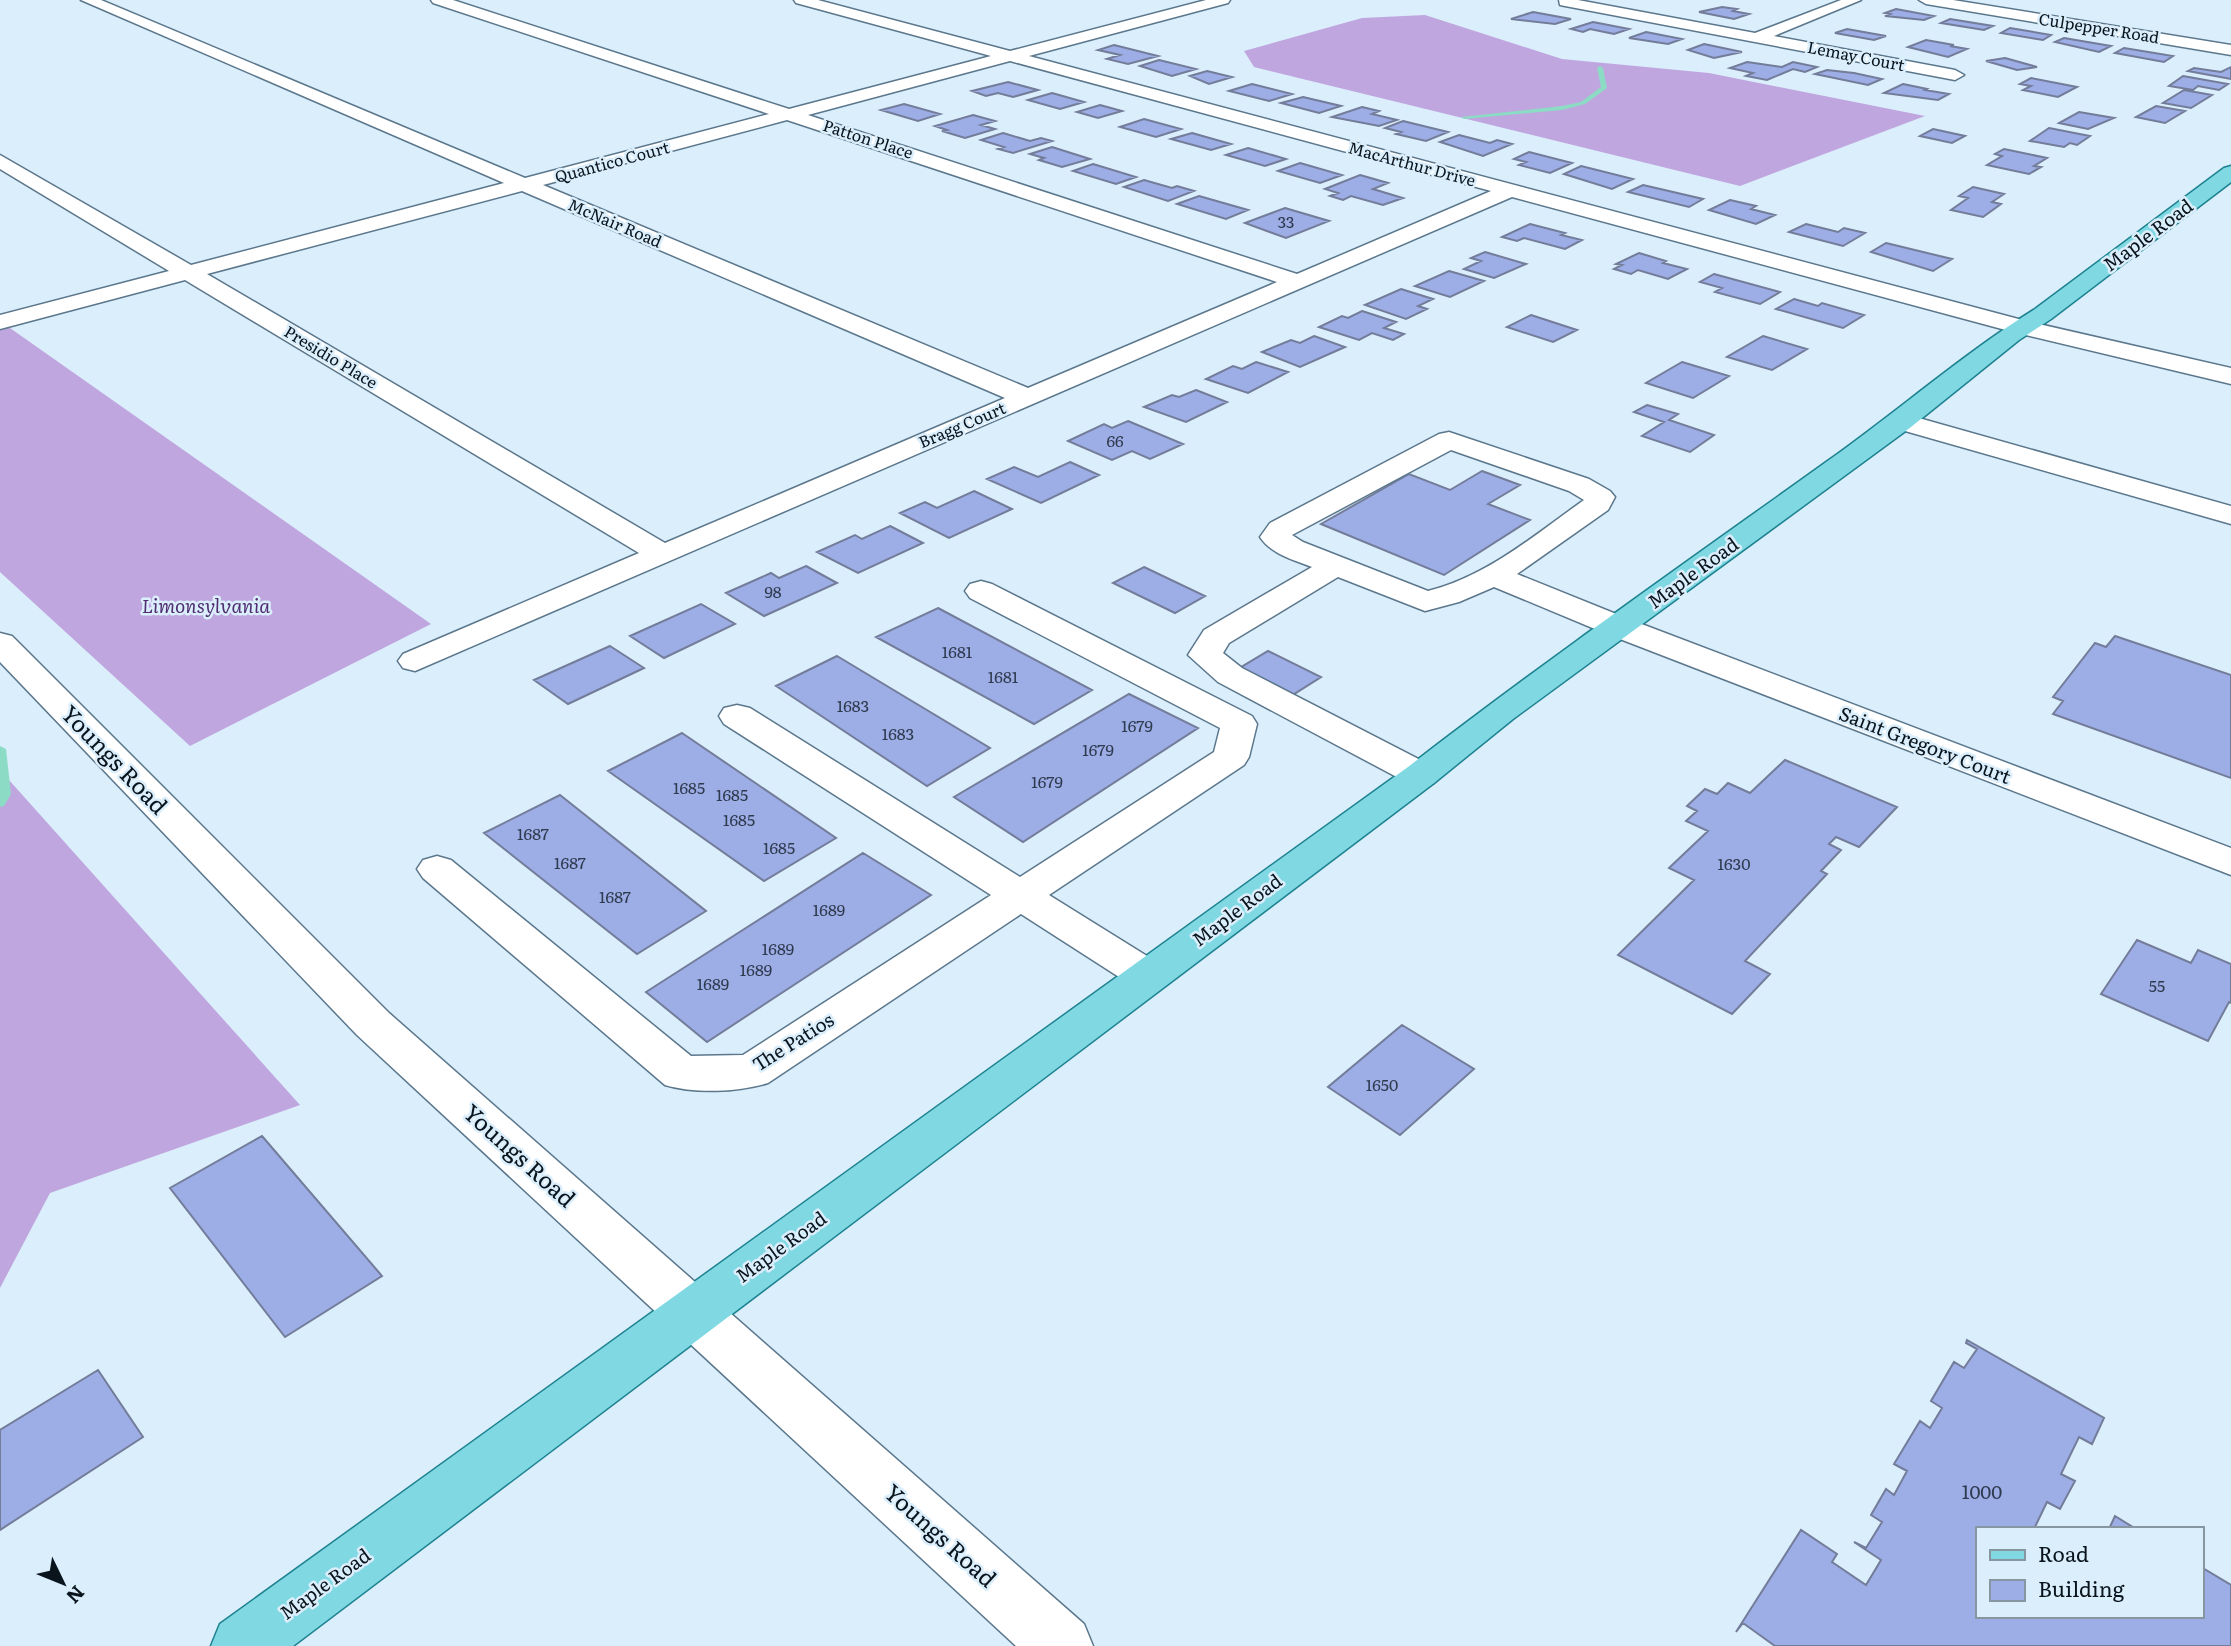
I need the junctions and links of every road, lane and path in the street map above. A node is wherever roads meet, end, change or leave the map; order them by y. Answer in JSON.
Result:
{"nodes":[{"id":1,"x":88,"y":0,"type":"edge"},
{"id":2,"x":438,"y":0,"type":"edge"},
{"id":3,"x":801,"y":0,"type":"edge"},
{"id":4,"x":1854,"y":0,"type":"edge"},
{"id":5,"x":1926,"y":0,"type":"edge"},
{"id":6,"x":1215,"y":1,"type":"edge"},
{"id":7,"x":1565,"y":2,"type":"dead end"},
{"id":8,"x":1756,"y":38,"type":"junction"},
{"id":9,"x":2231,"y":50,"type":"edge"},
{"id":10,"x":1007,"y":57,"type":"junction"},
{"id":11,"x":1955,"y":75,"type":"dead end"},
{"id":12,"x":791,"y":114,"type":"junction"},
{"id":13,"x":0,"y":161,"type":"edge"},
{"id":14,"x":2228,"y":177,"type":"edge"},
{"id":15,"x":525,"y":185,"type":"junction"},
{"id":16,"x":1511,"y":190,"type":"junction"},
{"id":17,"x":190,"y":273,"type":"junction"},
{"id":18,"x":1297,"y":281,"type":"junction"},
{"id":19,"x":0,"y":322,"type":"edge"},
{"id":20,"x":2022,"y":327,"type":"junction"},
{"id":21,"x":2231,"y":376,"type":"edge"},
{"id":22,"x":1026,"y":397,"type":"junction"},
{"id":23,"x":1901,"y":421,"type":"junction"},
{"id":24,"x":2231,"y":516,"type":"edge"},
{"id":25,"x":662,"y":554,"type":"junction"},
{"id":26,"x":1336,"y":565,"type":"junction"},
{"id":27,"x":1492,"y":575,"type":"junction"},
{"id":28,"x":981,"y":591,"type":"dead end"},
{"id":29,"x":1619,"y":627,"type":"junction"},
{"id":30,"x":0,"y":643,"type":"edge"},
{"id":31,"x":415,"y":662,"type":"dead end"},
{"id":32,"x":737,"y":716,"type":"dead end"},
{"id":33,"x":1422,"y":775,"type":"junction"},
{"id":34,"x":2231,"y":862,"type":"edge"},
{"id":35,"x":437,"y":869,"type":"dead end"},
{"id":36,"x":1020,"y":895,"type":"junction"},
{"id":37,"x":1148,"y":976,"type":"junction"},
{"id":38,"x":693,"y":1313,"type":"junction"},
{"id":39,"x":242,"y":1646,"type":"edge"},
{"id":40,"x":1062,"y":1646,"type":"edge"}],
"edges":[{"from":1,"to":15,"type":"street","name":"McNair Road"},
{"from":2,"to":12,"type":"street","name":"Patton Place"},
{"from":3,"to":10,"type":"street","name":"MacArthur Drive"},
{"from":4,"to":8,"type":"street","name":"Lemay Court"},
{"from":5,"to":9,"type":"street","name":"Culpepper Road"},
{"from":6,"to":10,"type":"street","name":"Quantico Court"},
{"from":7,"to":8,"type":"street","name":"Lemay Court"},
{"from":8,"to":11,"type":"street","name":"Lemay Court"},
{"from":10,"to":12,"type":"street","name":"Quantico Court"},
{"from":10,"to":16,"type":"street","name":"MacArthur Drive"},
{"from":12,"to":15,"type":"street","name":"Quantico Court"},
{"from":12,"to":18,"type":"street","name":"Patton Place"},
{"from":13,"to":17,"type":"street","name":"Presidio Place"},
{"from":14,"to":20,"type":"main road","name":"Maple Road"},
{"from":15,"to":17,"type":"street","name":"Quantico Court"},
{"from":15,"to":22,"type":"street","name":"McNair Road"},
{"from":16,"to":18,"type":"street","name":"Bragg Court"},
{"from":16,"to":20,"type":"street","name":"MacArthur Drive"},
{"from":17,"to":19,"type":"street","name":"Quantico Court"},
{"from":17,"to":25,"type":"street","name":"Presidio Place"},
{"from":18,"to":22,"type":"street","name":"Bragg Court"},
{"from":20,"to":21,"type":"street","name":"MacArthur Drive"},
{"from":20,"to":23,"type":"main road","name":"Maple Road"},
{"from":22,"to":25,"type":"street","name":"Bragg Court"},
{"from":23,"to":24,"type":"street"},
{"from":23,"to":29,"type":"main road","name":"Maple Road"},
{"from":25,"to":31,"type":"street","name":"Bragg Court"},
{"from":26,"to":27,"type":"street"},
{"from":26,"to":27,"type":"street"},
{"from":26,"to":33,"type":"street"},
{"from":27,"to":29,"type":"street","name":"Saint Gregory Court"},
{"from":28,"to":36,"type":"street","name":"The Patios"},
{"from":29,"to":33,"type":"main road","name":"Maple Road"},
{"from":29,"to":34,"type":"street","name":"Saint Gregory Court"},
{"from":30,"to":38,"type":"street","name":"Youngs Road"},
{"from":32,"to":36,"type":"street"},
{"from":33,"to":37,"type":"main road","name":"Maple Road"},
{"from":35,"to":36,"type":"street","name":"The Patios"},
{"from":36,"to":37,"type":"street"},
{"from":37,"to":38,"type":"main road","name":"Maple Road"},
{"from":38,"to":39,"type":"main road","name":"Maple Road"},
{"from":38,"to":40,"type":"street","name":"Youngs Road"}]}
